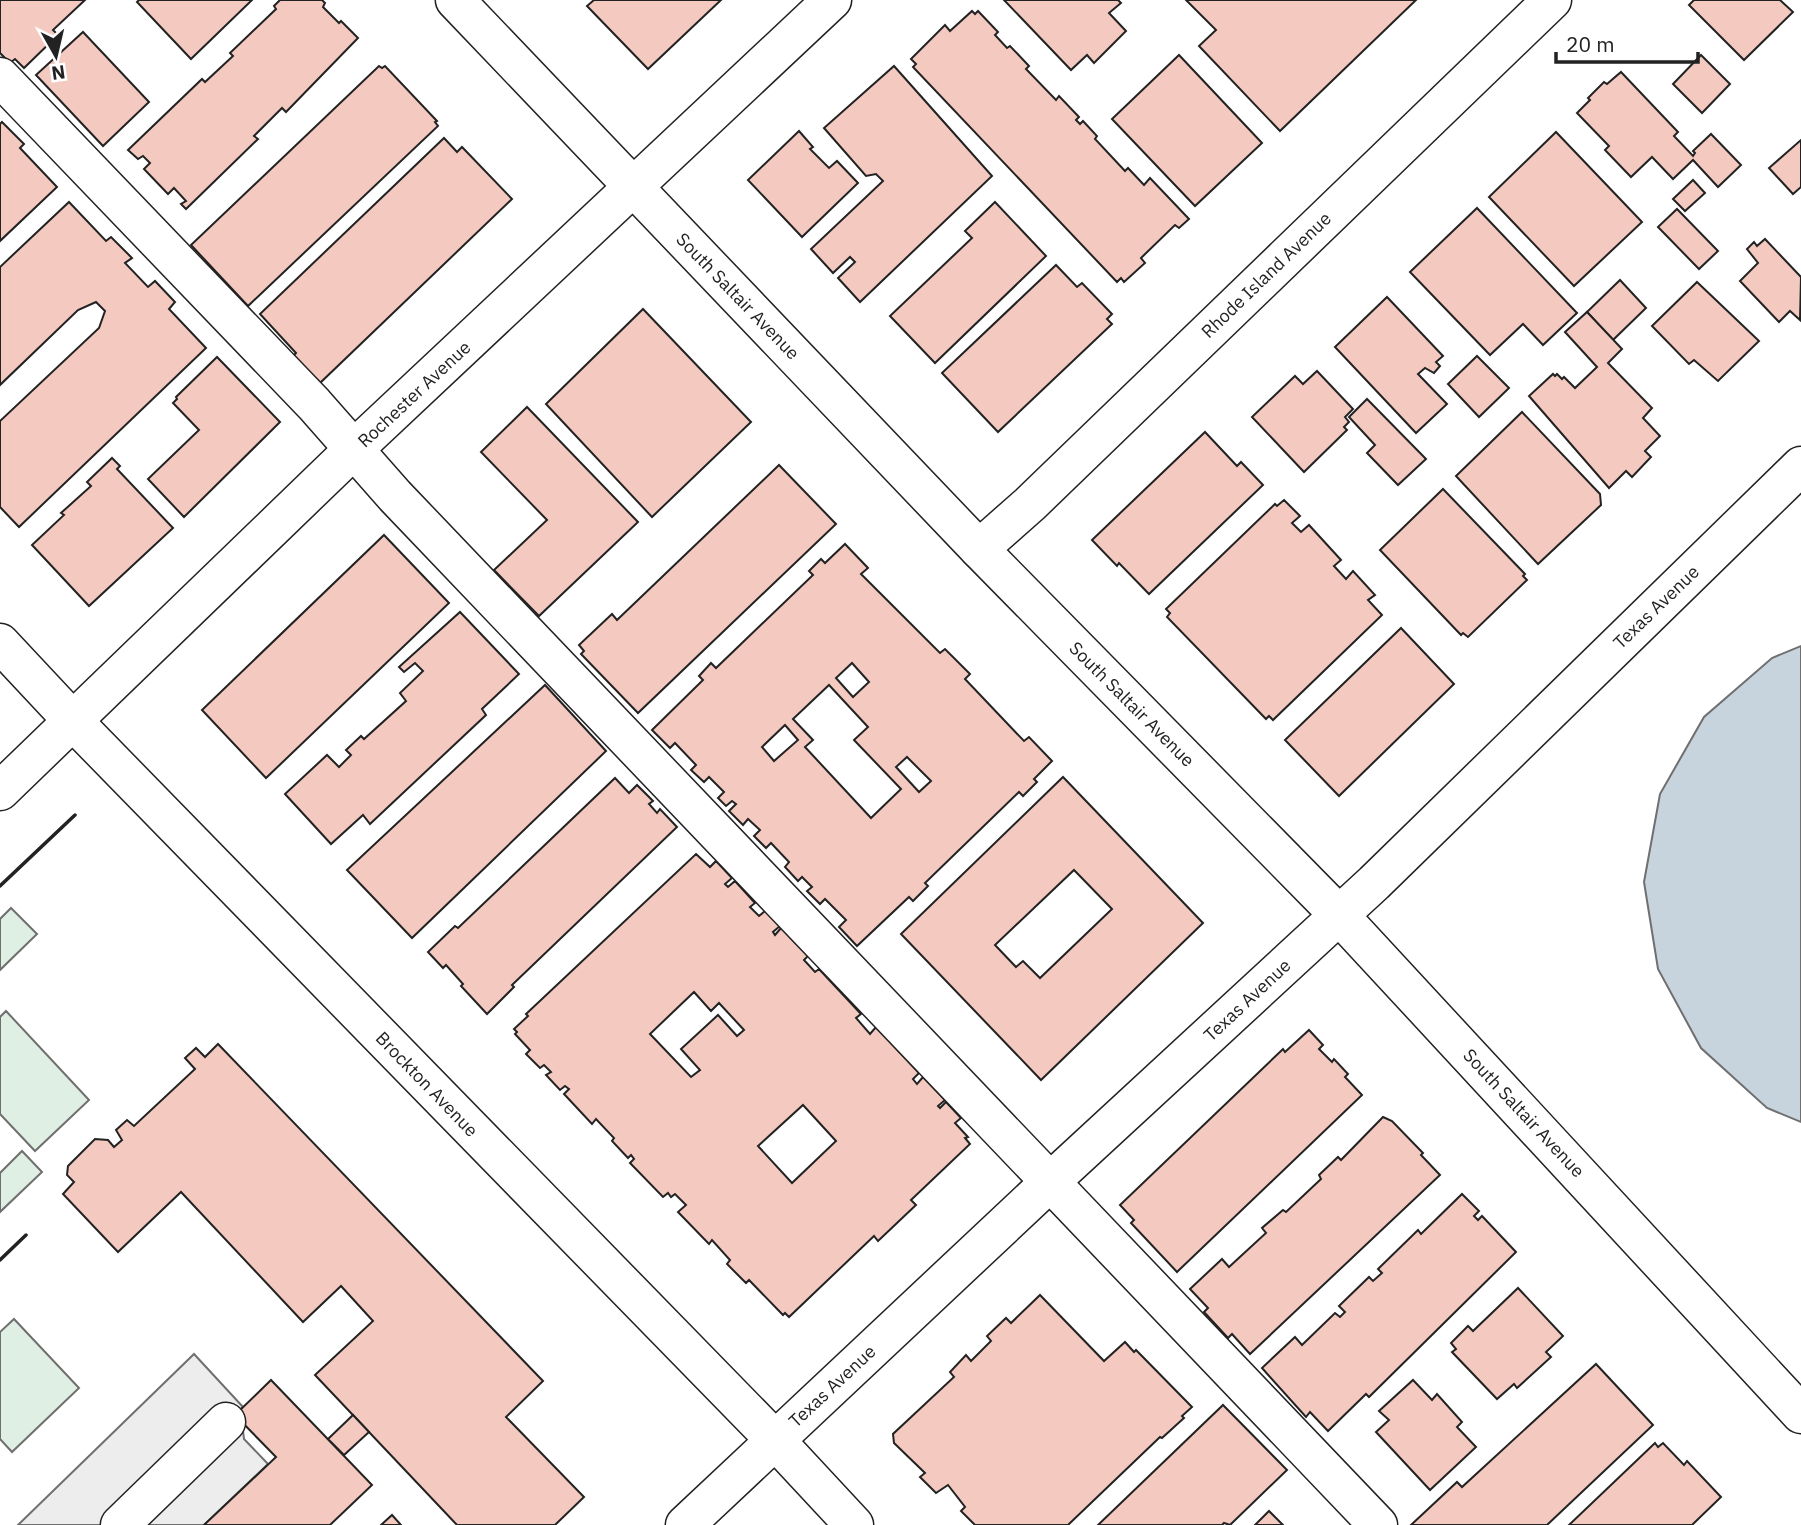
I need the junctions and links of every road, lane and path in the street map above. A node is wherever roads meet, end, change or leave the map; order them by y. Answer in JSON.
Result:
{"nodes":[{"id":1,"x":455,"y":0,"type":"edge"},
{"id":2,"x":832,"y":0,"type":"edge"},
{"id":3,"x":1552,"y":0,"type":"edge"},
{"id":4,"x":0,"y":77,"type":"edge"},
{"id":5,"x":635,"y":186,"type":"junction"},
{"id":6,"x":353,"y":450,"type":"junction"},
{"id":7,"x":1801,"y":466,"type":"edge"},
{"id":8,"x":979,"y":549,"type":"junction"},
{"id":9,"x":0,"y":643,"type":"edge"},
{"id":10,"x":73,"y":721,"type":"junction"},
{"id":11,"x":0,"y":791,"type":"edge"},
{"id":12,"x":1339,"y":915,"type":"junction"},
{"id":13,"x":1050,"y":1182,"type":"junction"},
{"id":14,"x":1801,"y":1414,"type":"edge"},
{"id":15,"x":226,"y":1422,"type":"dead end"},
{"id":16,"x":775,"y":1440,"type":"junction"},
{"id":17,"x":120,"y":1525,"type":"edge"},
{"id":18,"x":685,"y":1525,"type":"edge"},
{"id":19,"x":854,"y":1525,"type":"edge"},
{"id":20,"x":1378,"y":1525,"type":"edge"}],
"edges":[{"from":1,"to":5,"type":"street","name":"South Saltair Avenue"},
{"from":2,"to":5,"type":"street","name":"Rochester Avenue"},
{"from":3,"to":8,"type":"street","name":"Rhode Island Avenue"},
{"from":4,"to":6,"type":"street"},
{"from":5,"to":6,"type":"street","name":"Rochester Avenue"},
{"from":5,"to":8,"type":"street","name":"South Saltair Avenue"},
{"from":6,"to":10,"type":"street","name":"Rochester Avenue"},
{"from":6,"to":13,"type":"street"},
{"from":7,"to":12,"type":"street","name":"Texas Avenue"},
{"from":8,"to":12,"type":"street","name":"South Saltair Avenue"},
{"from":9,"to":10,"type":"street","name":"Brockton Avenue"},
{"from":10,"to":11,"type":"street","name":"Rochester Avenue"},
{"from":10,"to":16,"type":"street","name":"Brockton Avenue"},
{"from":12,"to":13,"type":"street","name":"Texas Avenue"},
{"from":12,"to":14,"type":"street","name":"South Saltair Avenue"},
{"from":13,"to":16,"type":"street","name":"Texas Avenue"},
{"from":13,"to":20,"type":"street"},
{"from":15,"to":17,"type":"street"},
{"from":16,"to":18,"type":"street","name":"Texas Avenue"},
{"from":16,"to":19,"type":"street","name":"Brockton Avenue"}]}
